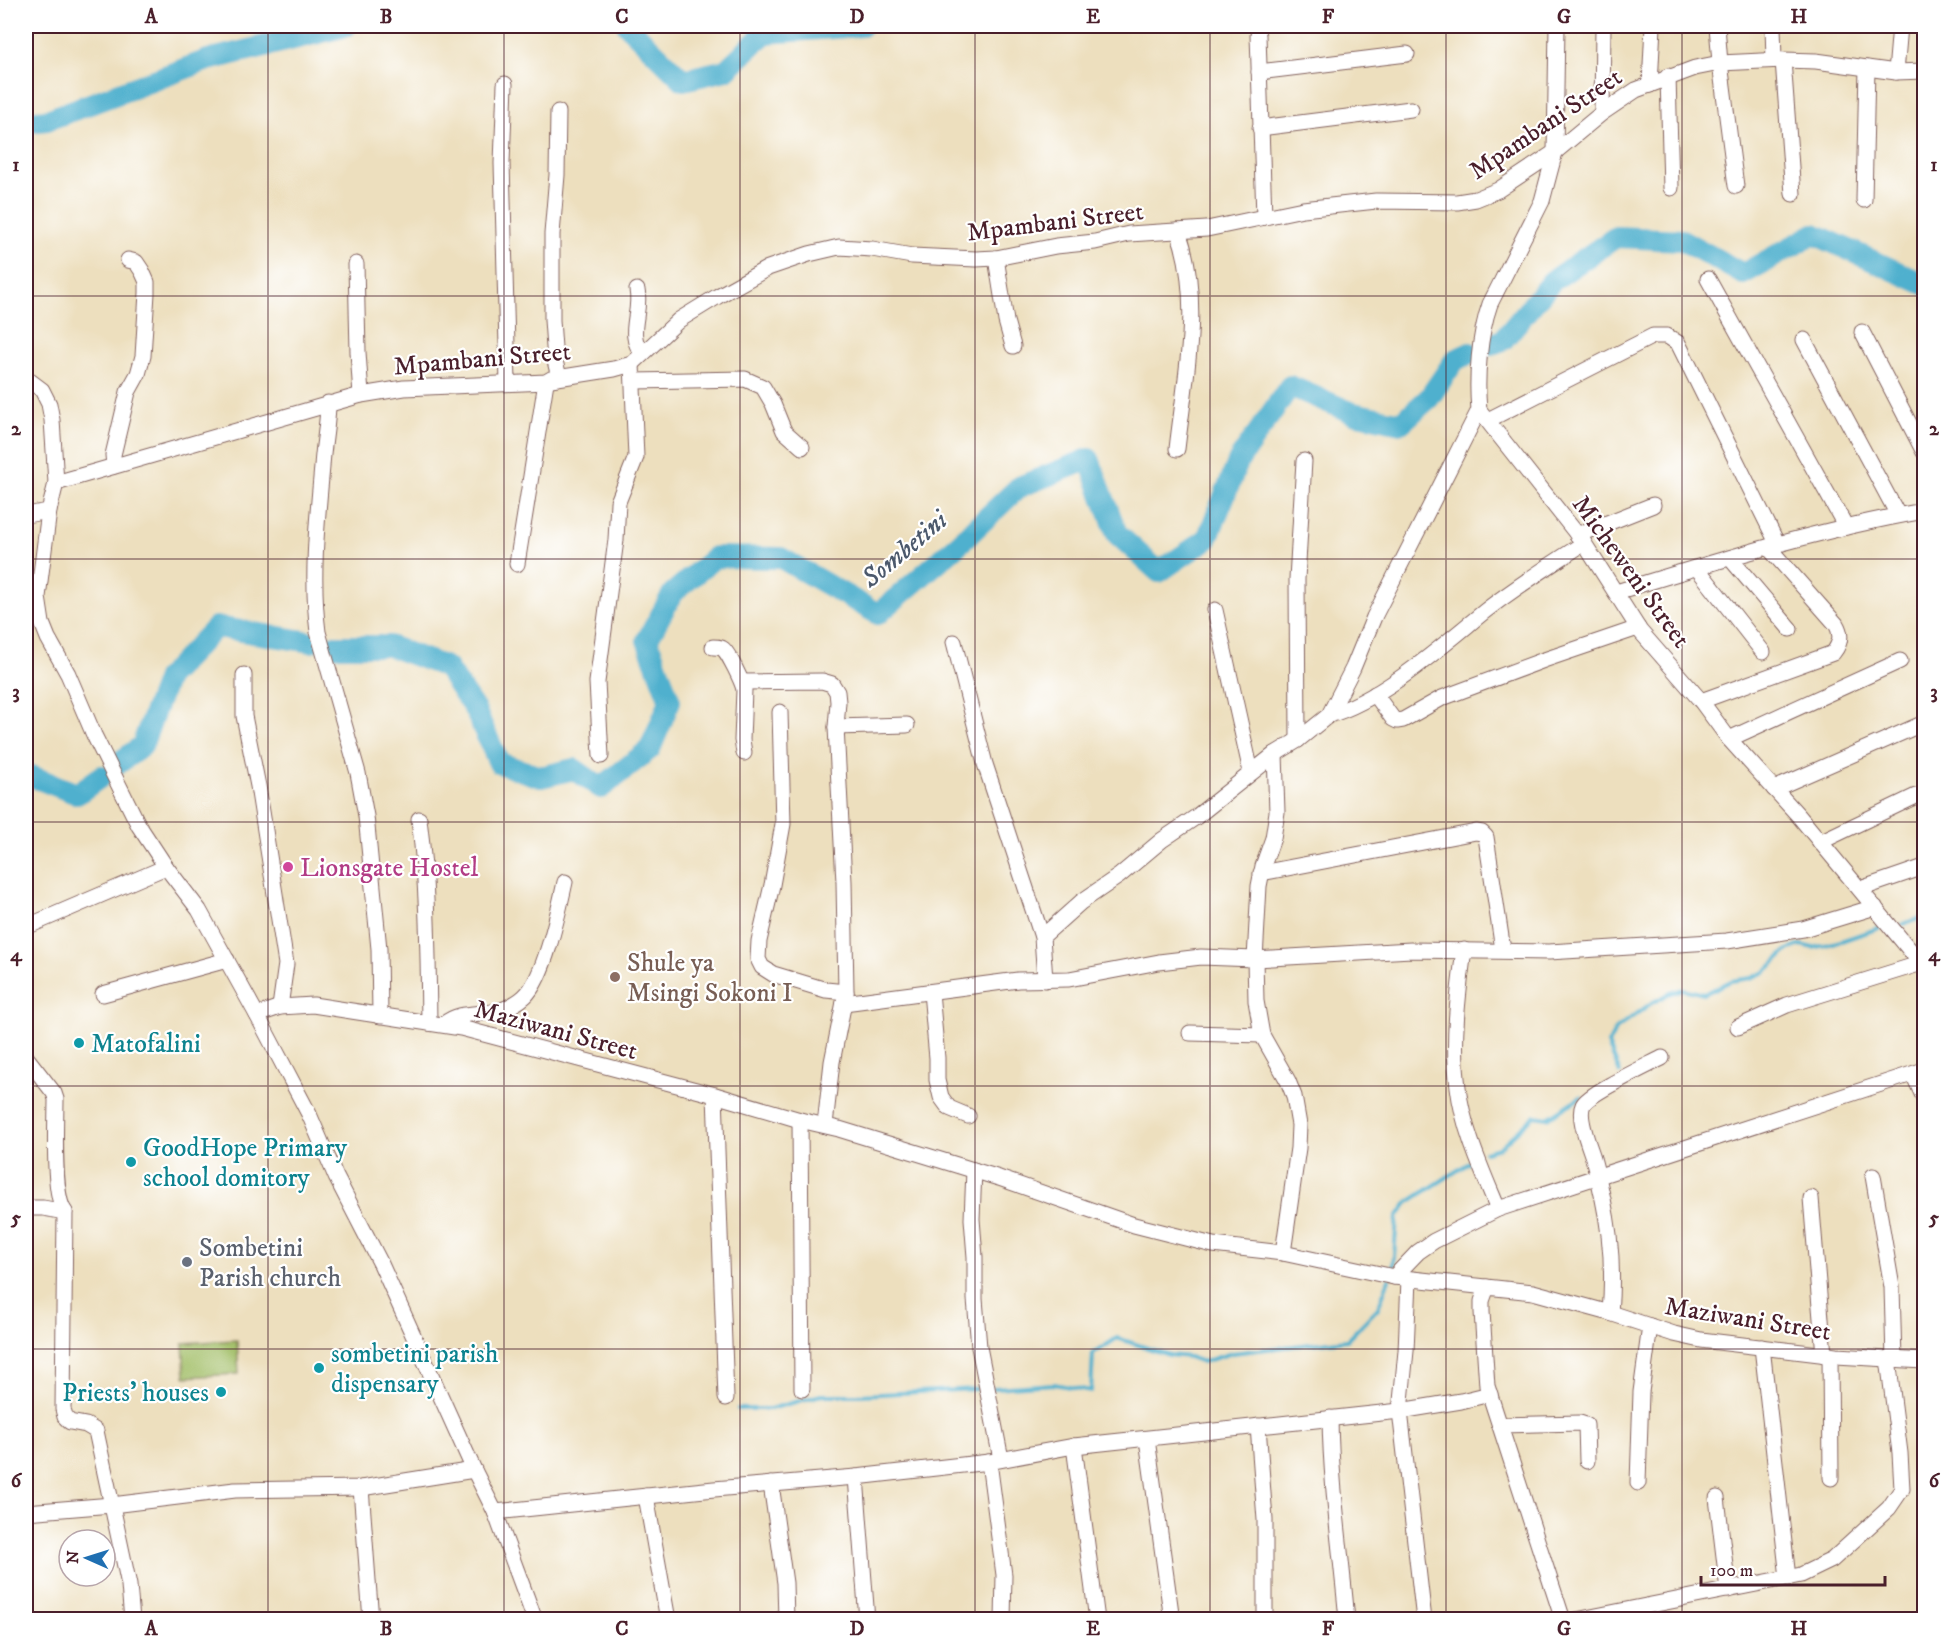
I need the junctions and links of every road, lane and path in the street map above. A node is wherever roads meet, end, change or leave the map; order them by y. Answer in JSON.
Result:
{"nodes":[{"id":1,"x":1557,"y":26,"type":"edge"},
{"id":2,"x":1603,"y":26,"type":"edge"},
{"id":3,"x":1653,"y":26,"type":"edge"},
{"id":4,"x":1717,"y":26,"type":"edge"},
{"id":5,"x":1773,"y":26,"type":"edge"},
{"id":6,"x":1900,"y":26,"type":"edge"},
{"id":7,"x":1258,"y":35,"type":"dead end"},
{"id":8,"x":1407,"y":54,"type":"dead end"},
{"id":9,"x":1779,"y":60,"type":"junction"},
{"id":10,"x":1720,"y":63,"type":"junction"},
{"id":11,"x":1867,"y":68,"type":"junction"},
{"id":12,"x":1924,"y":71,"type":"edge"},
{"id":13,"x":1259,"y":72,"type":"junction"},
{"id":14,"x":1896,"y":72,"type":"junction"},
{"id":15,"x":1668,"y":76,"type":"junction"},
{"id":16,"x":505,"y":84,"type":"dead end"},
{"id":17,"x":1650,"y":85,"type":"junction"},
{"id":18,"x":1411,"y":110,"type":"dead end"},
{"id":19,"x":558,"y":112,"type":"dead end"},
{"id":20,"x":1602,"y":114,"type":"junction"},
{"id":21,"x":1260,"y":128,"type":"junction"},
{"id":22,"x":1555,"y":152,"type":"junction"},
{"id":23,"x":1736,"y":186,"type":"dead end"},
{"id":24,"x":1671,"y":188,"type":"dead end"},
{"id":25,"x":1793,"y":194,"type":"dead end"},
{"id":26,"x":1864,"y":200,"type":"dead end"},
{"id":27,"x":1264,"y":218,"type":"junction"},
{"id":28,"x":1178,"y":231,"type":"junction"},
{"id":29,"x":996,"y":258,"type":"junction"},
{"id":30,"x":128,"y":260,"type":"dead end"},
{"id":31,"x":356,"y":264,"type":"dead end"},
{"id":32,"x":1708,"y":279,"type":"dead end"},
{"id":33,"x":637,"y":290,"type":"dead end"},
{"id":34,"x":1862,"y":332,"type":"dead end"},
{"id":35,"x":1804,"y":340,"type":"dead end"},
{"id":36,"x":1013,"y":346,"type":"dead end"},
{"id":37,"x":637,"y":358,"type":"junction"},
{"id":38,"x":26,"y":378,"type":"edge"},
{"id":39,"x":553,"y":380,"type":"junction"},
{"id":40,"x":634,"y":381,"type":"junction"},
{"id":41,"x":508,"y":383,"type":"junction"},
{"id":42,"x":361,"y":394,"type":"junction"},
{"id":43,"x":328,"y":403,"type":"junction"},
{"id":44,"x":1484,"y":415,"type":"junction"},
{"id":45,"x":802,"y":447,"type":"dead end"},
{"id":46,"x":1177,"y":449,"type":"dead end"},
{"id":47,"x":1924,"y":452,"type":"edge"},
{"id":48,"x":1304,"y":461,"type":"dead end"},
{"id":49,"x":114,"y":466,"type":"junction"},
{"id":50,"x":56,"y":483,"type":"junction"},
{"id":51,"x":1653,"y":505,"type":"dead end"},
{"id":52,"x":1924,"y":510,"type":"edge"},
{"id":53,"x":50,"y":511,"type":"junction"},
{"id":54,"x":26,"y":514,"type":"edge"},
{"id":55,"x":1898,"y":515,"type":"junction"},
{"id":56,"x":1846,"y":527,"type":"junction"},
{"id":57,"x":1581,"y":539,"type":"junction"},
{"id":58,"x":1773,"y":546,"type":"junction"},
{"id":59,"x":1730,"y":558,"type":"junction"},
{"id":60,"x":517,"y":564,"type":"dead end"},
{"id":61,"x":1697,"y":567,"type":"junction"},
{"id":62,"x":1616,"y":592,"type":"junction"},
{"id":63,"x":1215,"y":610,"type":"dead end"},
{"id":64,"x":1638,"y":628,"type":"junction"},
{"id":65,"x":1790,"y":628,"type":"dead end"},
{"id":66,"x":954,"y":642,"type":"dead end"},
{"id":67,"x":713,"y":647,"type":"dead end"},
{"id":68,"x":1763,"y":652,"type":"dead end"},
{"id":69,"x":1900,"y":661,"type":"dead end"},
{"id":70,"x":244,"y":675,"type":"dead end"},
{"id":71,"x":742,"y":682,"type":"junction"},
{"id":72,"x":1375,"y":694,"type":"junction"},
{"id":73,"x":1701,"y":701,"type":"junction"},
{"id":74,"x":780,"y":712,"type":"dead end"},
{"id":75,"x":1329,"y":715,"type":"junction"},
{"id":76,"x":1924,"y":723,"type":"edge"},
{"id":77,"x":907,"y":725,"type":"dead end"},
{"id":78,"x":836,"y":727,"type":"junction"},
{"id":79,"x":1729,"y":739,"type":"junction"},
{"id":80,"x":1298,"y":740,"type":"junction"},
{"id":81,"x":744,"y":753,"type":"dead end"},
{"id":82,"x":1275,"y":754,"type":"junction"},
{"id":83,"x":601,"y":756,"type":"dead end"},
{"id":84,"x":1251,"y":772,"type":"junction"},
{"id":85,"x":1774,"y":789,"type":"junction"},
{"id":86,"x":1916,"y":796,"type":"dead end"},
{"id":87,"x":419,"y":819,"type":"dead end"},
{"id":88,"x":1820,"y":842,"type":"junction"},
{"id":89,"x":166,"y":867,"type":"junction"},
{"id":90,"x":1924,"y":867,"type":"edge"},
{"id":91,"x":1261,"y":873,"type":"junction"},
{"id":92,"x":565,"y":882,"type":"dead end"},
{"id":93,"x":1860,"y":889,"type":"junction"},
{"id":94,"x":1875,"y":907,"type":"junction"},
{"id":95,"x":26,"y":927,"type":"edge"},
{"id":96,"x":1042,"y":937,"type":"junction"},
{"id":97,"x":1464,"y":950,"type":"junction"},
{"id":98,"x":1503,"y":950,"type":"junction"},
{"id":99,"x":1255,"y":959,"type":"junction"},
{"id":100,"x":227,"y":960,"type":"junction"},
{"id":101,"x":1923,"y":965,"type":"edge"},
{"id":102,"x":1045,"y":980,"type":"junction"},
{"id":103,"x":931,"y":992,"type":"junction"},
{"id":104,"x":103,"y":994,"type":"dead end"},
{"id":105,"x":845,"y":998,"type":"junction"},
{"id":106,"x":279,"y":1007,"type":"junction"},
{"id":107,"x":257,"y":1015,"type":"junction"},
{"id":108,"x":380,"y":1016,"type":"junction"},
{"id":109,"x":436,"y":1024,"type":"junction"},
{"id":110,"x":1738,"y":1027,"type":"dead end"},
{"id":111,"x":1190,"y":1033,"type":"dead end"},
{"id":112,"x":1262,"y":1035,"type":"junction"},
{"id":113,"x":26,"y":1057,"type":"edge"},
{"id":114,"x":1662,"y":1058,"type":"dead end"},
{"id":115,"x":1919,"y":1072,"type":"edge"},
{"id":116,"x":715,"y":1095,"type":"junction"},
{"id":117,"x":1924,"y":1098,"type":"edge"},
{"id":118,"x":968,"y":1116,"type":"dead end"},
{"id":119,"x":801,"y":1120,"type":"junction"},
{"id":120,"x":832,"y":1127,"type":"junction"},
{"id":121,"x":974,"y":1170,"type":"junction"},
{"id":122,"x":1598,"y":1176,"type":"junction"},
{"id":123,"x":1873,"y":1176,"type":"dead end"},
{"id":124,"x":1811,"y":1198,"type":"dead end"},
{"id":125,"x":26,"y":1208,"type":"edge"},
{"id":126,"x":1498,"y":1209,"type":"junction"},
{"id":127,"x":65,"y":1212,"type":"junction"},
{"id":128,"x":1282,"y":1253,"type":"junction"},
{"id":129,"x":1394,"y":1277,"type":"junction"},
{"id":130,"x":1492,"y":1287,"type":"junction"},
{"id":131,"x":1610,"y":1313,"type":"junction"},
{"id":132,"x":1650,"y":1326,"type":"junction"},
{"id":133,"x":1762,"y":1347,"type":"junction"},
{"id":134,"x":1827,"y":1355,"type":"junction"},
{"id":135,"x":1891,"y":1359,"type":"junction"},
{"id":136,"x":1924,"y":1361,"type":"edge"},
{"id":137,"x":802,"y":1389,"type":"dead end"},
{"id":138,"x":1490,"y":1394,"type":"junction"},
{"id":139,"x":726,"y":1398,"type":"dead end"},
{"id":140,"x":1400,"y":1411,"type":"junction"},
{"id":141,"x":1330,"y":1418,"type":"junction"},
{"id":142,"x":1500,"y":1425,"type":"junction"},
{"id":143,"x":1258,"y":1426,"type":"junction"},
{"id":144,"x":1147,"y":1438,"type":"junction"},
{"id":145,"x":1074,"y":1446,"type":"junction"},
{"id":146,"x":995,"y":1460,"type":"junction"},
{"id":147,"x":1587,"y":1461,"type":"dead end"},
{"id":148,"x":474,"y":1470,"type":"junction"},
{"id":149,"x":856,"y":1477,"type":"junction"},
{"id":150,"x":1831,"y":1478,"type":"dead end"},
{"id":151,"x":1638,"y":1483,"type":"dead end"},
{"id":152,"x":771,"y":1484,"type":"junction"},
{"id":153,"x":361,"y":1488,"type":"junction"},
{"id":154,"x":646,"y":1496,"type":"junction"},
{"id":155,"x":1717,"y":1498,"type":"dead end"},
{"id":156,"x":112,"y":1505,"type":"junction"},
{"id":157,"x":26,"y":1512,"type":"edge"},
{"id":158,"x":495,"y":1512,"type":"junction"},
{"id":159,"x":1788,"y":1578,"type":"junction"},
{"id":160,"x":1728,"y":1590,"type":"junction"},
{"id":161,"x":132,"y":1620,"type":"edge"},
{"id":162,"x":371,"y":1620,"type":"edge"},
{"id":163,"x":535,"y":1620,"type":"edge"},
{"id":164,"x":668,"y":1620,"type":"edge"},
{"id":165,"x":786,"y":1620,"type":"edge"},
{"id":166,"x":867,"y":1620,"type":"edge"},
{"id":167,"x":1003,"y":1620,"type":"edge"},
{"id":168,"x":1097,"y":1620,"type":"edge"},
{"id":169,"x":1172,"y":1620,"type":"edge"},
{"id":170,"x":1265,"y":1620,"type":"edge"},
{"id":171,"x":1347,"y":1620,"type":"edge"},
{"id":172,"x":1424,"y":1620,"type":"edge"},
{"id":173,"x":1563,"y":1620,"type":"edge"},
{"id":174,"x":1576,"y":1620,"type":"edge"}],
"edges":[{"from":1,"to":22,"type":"street"},
{"from":2,"to":20,"type":"street"},
{"from":3,"to":17,"type":"street"},
{"from":4,"to":10,"type":"street"},
{"from":5,"to":9,"type":"street"},
{"from":6,"to":14,"type":"street"},
{"from":7,"to":13,"type":"street"},
{"from":8,"to":13,"type":"street"},
{"from":9,"to":10,"type":"street","name":"Mpambani Street"},
{"from":9,"to":11,"type":"street","name":"Mpambani Street"},
{"from":9,"to":25,"type":"street"},
{"from":10,"to":15,"type":"street","name":"Mpambani Street"},
{"from":10,"to":23,"type":"street"},
{"from":11,"to":14,"type":"street","name":"Mpambani Street"},
{"from":11,"to":26,"type":"street"},
{"from":12,"to":14,"type":"street","name":"Mpambani Street"},
{"from":13,"to":21,"type":"street"},
{"from":15,"to":17,"type":"street","name":"Mpambani Street"},
{"from":15,"to":24,"type":"street"},
{"from":16,"to":41,"type":"street"},
{"from":17,"to":20,"type":"street","name":"Mpambani Street"},
{"from":18,"to":21,"type":"street"},
{"from":19,"to":39,"type":"street"},
{"from":20,"to":22,"type":"street","name":"Mpambani Street"},
{"from":21,"to":27,"type":"street"},
{"from":22,"to":27,"type":"street","name":"Mpambani Street"},
{"from":22,"to":44,"type":"street"},
{"from":27,"to":28,"type":"street","name":"Mpambani Street"},
{"from":28,"to":29,"type":"street","name":"Mpambani Street"},
{"from":28,"to":46,"type":"street"},
{"from":29,"to":36,"type":"street"},
{"from":29,"to":37,"type":"street","name":"Mpambani Street"},
{"from":30,"to":49,"type":"street"},
{"from":31,"to":42,"type":"street"},
{"from":32,"to":56,"type":"street"},
{"from":33,"to":37,"type":"street"},
{"from":34,"to":47,"type":"street"},
{"from":35,"to":55,"type":"street"},
{"from":37,"to":39,"type":"street","name":"Mpambani Street"},
{"from":37,"to":40,"type":"street"},
{"from":38,"to":50,"type":"street"},
{"from":39,"to":41,"type":"street","name":"Mpambani Street"},
{"from":39,"to":60,"type":"street"},
{"from":40,"to":45,"type":"street"},
{"from":40,"to":83,"type":"street"},
{"from":41,"to":42,"type":"street","name":"Mpambani Street"},
{"from":42,"to":43,"type":"street","name":"Mpambani Street"},
{"from":43,"to":49,"type":"street","name":"Mpambani Street"},
{"from":43,"to":108,"type":"street"},
{"from":44,"to":57,"type":"street","name":"Micheweni Street"},
{"from":44,"to":58,"type":"street"},
{"from":44,"to":75,"type":"street"},
{"from":48,"to":80,"type":"street"},
{"from":49,"to":50,"type":"street","name":"Mpambani Street"},
{"from":50,"to":53,"type":"street"},
{"from":51,"to":57,"type":"street"},
{"from":52,"to":55,"type":"street"},
{"from":53,"to":54,"type":"street"},
{"from":53,"to":89,"type":"street"},
{"from":55,"to":56,"type":"street"},
{"from":56,"to":58,"type":"street"},
{"from":57,"to":62,"type":"street","name":"Micheweni Street"},
{"from":57,"to":72,"type":"street"},
{"from":58,"to":59,"type":"street"},
{"from":58,"to":73,"type":"street"},
{"from":59,"to":61,"type":"street"},
{"from":59,"to":65,"type":"street"},
{"from":61,"to":62,"type":"street"},
{"from":61,"to":68,"type":"street"},
{"from":62,"to":64,"type":"street","name":"Micheweni Street"},
{"from":63,"to":84,"type":"street"},
{"from":64,"to":72,"type":"street"},
{"from":64,"to":73,"type":"street","name":"Micheweni Street"},
{"from":66,"to":96,"type":"street"},
{"from":67,"to":71,"type":"street"},
{"from":69,"to":79,"type":"street"},
{"from":70,"to":106,"type":"street"},
{"from":71,"to":78,"type":"street"},
{"from":71,"to":81,"type":"street"},
{"from":72,"to":75,"type":"street"},
{"from":73,"to":79,"type":"street","name":"Micheweni Street"},
{"from":74,"to":105,"type":"street"},
{"from":75,"to":80,"type":"street"},
{"from":76,"to":85,"type":"street"},
{"from":77,"to":78,"type":"street"},
{"from":78,"to":105,"type":"street"},
{"from":79,"to":85,"type":"street","name":"Micheweni Street"},
{"from":80,"to":82,"type":"street"},
{"from":82,"to":84,"type":"street"},
{"from":82,"to":91,"type":"street"},
{"from":84,"to":96,"type":"street"},
{"from":85,"to":88,"type":"street","name":"Micheweni Street"},
{"from":86,"to":88,"type":"street"},
{"from":87,"to":109,"type":"street"},
{"from":88,"to":93,"type":"street","name":"Micheweni Street"},
{"from":89,"to":95,"type":"street"},
{"from":89,"to":100,"type":"street"},
{"from":90,"to":93,"type":"street"},
{"from":91,"to":98,"type":"street"},
{"from":91,"to":99,"type":"street"},
{"from":92,"to":109,"type":"street"},
{"from":93,"to":94,"type":"street","name":"Micheweni Street"},
{"from":94,"to":98,"type":"street"},
{"from":94,"to":101,"type":"street","name":"Micheweni Street"},
{"from":96,"to":102,"type":"street"},
{"from":97,"to":98,"type":"street"},
{"from":97,"to":99,"type":"street"},
{"from":97,"to":126,"type":"street"},
{"from":99,"to":102,"type":"street"},
{"from":99,"to":112,"type":"street"},
{"from":100,"to":104,"type":"street"},
{"from":100,"to":107,"type":"street"},
{"from":101,"to":110,"type":"street"},
{"from":102,"to":103,"type":"street"},
{"from":103,"to":105,"type":"street"},
{"from":103,"to":118,"type":"street"},
{"from":105,"to":120,"type":"street"},
{"from":106,"to":107,"type":"street","name":"Maziwani Street"},
{"from":106,"to":108,"type":"street","name":"Maziwani Street"},
{"from":107,"to":148,"type":"street"},
{"from":108,"to":109,"type":"street","name":"Maziwani Street"},
{"from":109,"to":116,"type":"street","name":"Maziwani Street"},
{"from":111,"to":112,"type":"street"},
{"from":112,"to":128,"type":"street"},
{"from":113,"to":127,"type":"street"},
{"from":114,"to":122,"type":"street"},
{"from":115,"to":117,"type":"street"},
{"from":115,"to":122,"type":"street"},
{"from":116,"to":119,"type":"street","name":"Maziwani Street"},
{"from":116,"to":139,"type":"street"},
{"from":119,"to":120,"type":"street","name":"Maziwani Street"},
{"from":119,"to":137,"type":"street"},
{"from":120,"to":121,"type":"street","name":"Maziwani Street"},
{"from":121,"to":128,"type":"street","name":"Maziwani Street"},
{"from":121,"to":146,"type":"street"},
{"from":122,"to":126,"type":"street"},
{"from":122,"to":131,"type":"street"},
{"from":123,"to":135,"type":"street"},
{"from":124,"to":134,"type":"street"},
{"from":125,"to":127,"type":"street"},
{"from":126,"to":129,"type":"street"},
{"from":127,"to":156,"type":"street"},
{"from":128,"to":129,"type":"street","name":"Maziwani Street"},
{"from":129,"to":130,"type":"street","name":"Maziwani Street"},
{"from":129,"to":140,"type":"street"},
{"from":130,"to":131,"type":"street","name":"Maziwani Street"},
{"from":130,"to":138,"type":"street"},
{"from":131,"to":132,"type":"street","name":"Maziwani Street"},
{"from":132,"to":133,"type":"street","name":"Maziwani Street"},
{"from":132,"to":151,"type":"street"},
{"from":133,"to":134,"type":"street","name":"Maziwani Street"},
{"from":133,"to":159,"type":"street"},
{"from":134,"to":135,"type":"street","name":"Maziwani Street"},
{"from":134,"to":150,"type":"street"},
{"from":135,"to":136,"type":"street","name":"Maziwani Street"},
{"from":135,"to":159,"type":"street"},
{"from":138,"to":140,"type":"street"},
{"from":138,"to":142,"type":"street"},
{"from":140,"to":141,"type":"street"},
{"from":140,"to":172,"type":"street"},
{"from":141,"to":143,"type":"street"},
{"from":141,"to":171,"type":"street"},
{"from":142,"to":147,"type":"street"},
{"from":142,"to":173,"type":"street"},
{"from":143,"to":144,"type":"street"},
{"from":143,"to":170,"type":"street"},
{"from":144,"to":145,"type":"street"},
{"from":144,"to":169,"type":"street"},
{"from":145,"to":146,"type":"street"},
{"from":145,"to":168,"type":"street"},
{"from":146,"to":149,"type":"street"},
{"from":146,"to":167,"type":"street"},
{"from":148,"to":153,"type":"street"},
{"from":148,"to":158,"type":"street"},
{"from":149,"to":152,"type":"street"},
{"from":149,"to":166,"type":"street"},
{"from":152,"to":154,"type":"street"},
{"from":152,"to":165,"type":"street"},
{"from":153,"to":156,"type":"street"},
{"from":153,"to":162,"type":"street"},
{"from":154,"to":158,"type":"street"},
{"from":154,"to":164,"type":"street"},
{"from":155,"to":160,"type":"street"},
{"from":156,"to":157,"type":"street"},
{"from":156,"to":161,"type":"street"},
{"from":158,"to":163,"type":"street"},
{"from":159,"to":160,"type":"street"},
{"from":160,"to":174,"type":"street"}]}
